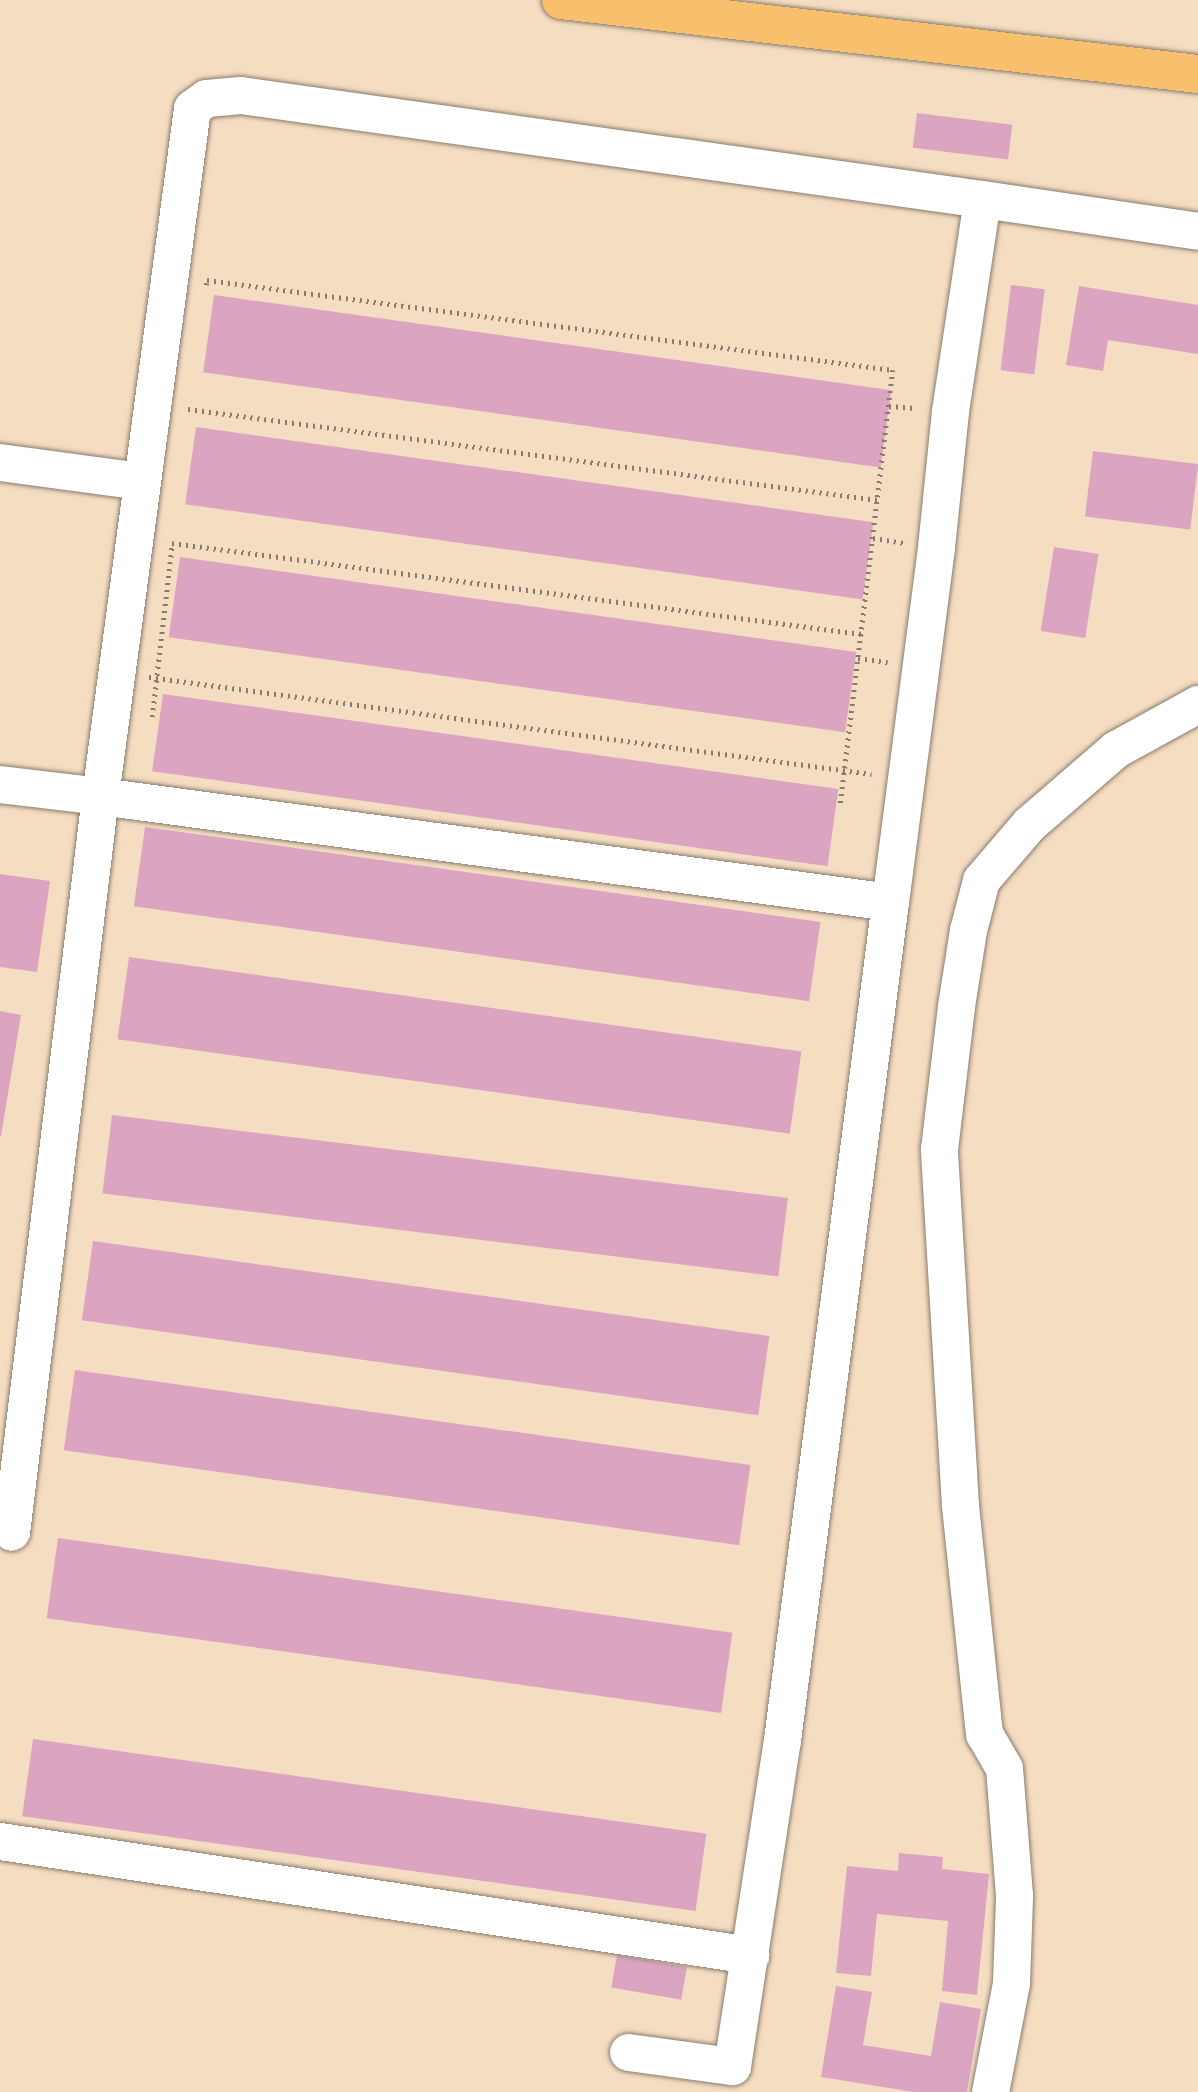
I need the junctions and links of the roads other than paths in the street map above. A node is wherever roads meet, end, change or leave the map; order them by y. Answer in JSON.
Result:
{"nodes":[{"id":1,"x":561,"y":0,"type":"edge"},
{"id":2,"x":1198,"y":74,"type":"edge"},
{"id":3,"x":982,"y":199,"type":"junction"},
{"id":4,"x":1198,"y":232,"type":"edge"},
{"id":5,"x":0,"y":462,"type":"edge"},
{"id":6,"x":141,"y":481,"type":"junction"},
{"id":7,"x":1198,"y":704,"type":"edge"},
{"id":8,"x":0,"y":784,"type":"edge"},
{"id":9,"x":100,"y":796,"type":"junction"},
{"id":10,"x":890,"y":902,"type":"junction"},
{"id":11,"x":11,"y":1532,"type":"dead end"},
{"id":12,"x":0,"y":1841,"type":"edge"},
{"id":13,"x":750,"y":1955,"type":"junction"},
{"id":14,"x":628,"y":2052,"type":"dead end"},
{"id":15,"x":990,"y":2092,"type":"edge"}],
"edges":[{"from":1,"to":2,"type":"main road"},
{"from":3,"to":4,"type":"street"},
{"from":3,"to":6,"type":"street"},
{"from":3,"to":10,"type":"street"},
{"from":5,"to":6,"type":"street"},
{"from":6,"to":9,"type":"street"},
{"from":7,"to":15,"type":"street"},
{"from":8,"to":9,"type":"street"},
{"from":9,"to":10,"type":"street"},
{"from":9,"to":11,"type":"street"},
{"from":10,"to":13,"type":"street"},
{"from":12,"to":13,"type":"street"},
{"from":13,"to":14,"type":"street"}]}
